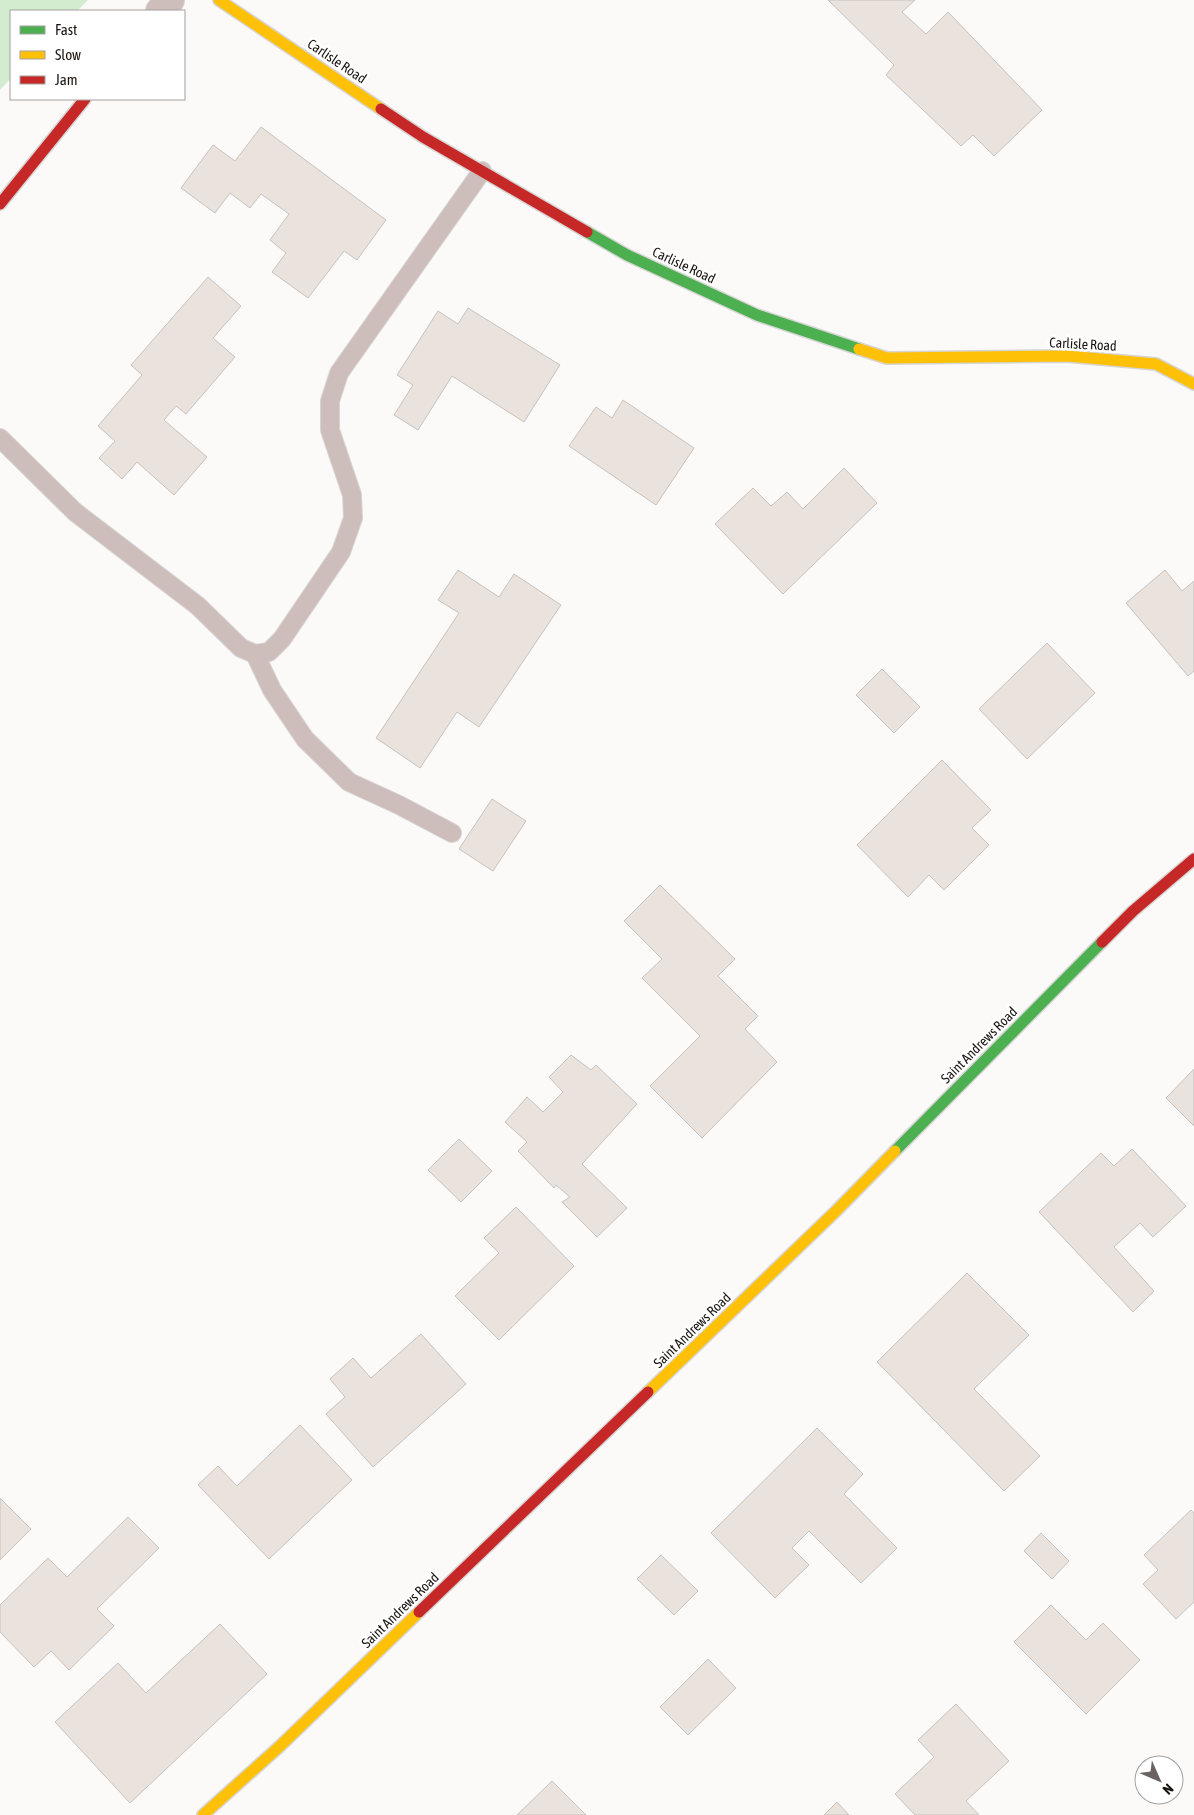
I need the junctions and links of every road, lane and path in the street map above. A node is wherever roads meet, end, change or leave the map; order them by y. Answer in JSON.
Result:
{"nodes":[{"id":1,"x":170,"y":0,"type":"edge"},
{"id":2,"x":219,"y":0,"type":"edge"},
{"id":3,"x":161,"y":10,"type":"edge"},
{"id":4,"x":84,"y":100,"type":"edge"},
{"id":5,"x":482,"y":171,"type":"junction"},
{"id":6,"x":0,"y":204,"type":"edge"},
{"id":7,"x":1194,"y":384,"type":"edge"},
{"id":8,"x":0,"y":438,"type":"edge"},
{"id":9,"x":255,"y":654,"type":"junction"},
{"id":10,"x":452,"y":833,"type":"dead end"},
{"id":11,"x":1194,"y":859,"type":"edge"},
{"id":12,"x":203,"y":1815,"type":"edge"}],
"edges":[{"from":1,"to":3,"type":"street"},
{"from":2,"to":5,"type":"street","name":"Carlisle Road"},
{"from":4,"to":6,"type":"street"},
{"from":5,"to":7,"type":"street","name":"Carlisle Road"},
{"from":5,"to":9,"type":"lane"},
{"from":8,"to":9,"type":"lane"},
{"from":9,"to":10,"type":"lane"},
{"from":11,"to":12,"type":"street","name":"Saint Andrews Road"}]}
